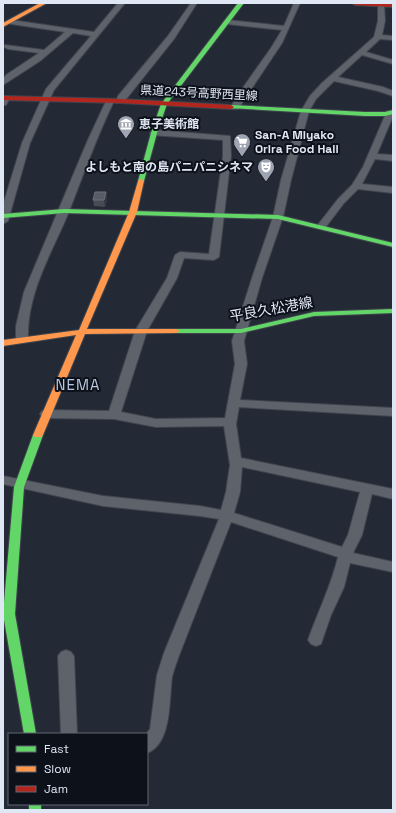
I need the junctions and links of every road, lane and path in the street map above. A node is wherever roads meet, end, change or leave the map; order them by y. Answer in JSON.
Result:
{"nodes":[{"id":1,"x":44,"y":3,"type":"edge"},
{"id":2,"x":122,"y":3,"type":"edge"},
{"id":3,"x":194,"y":3,"type":"edge"},
{"id":4,"x":241,"y":3,"type":"edge"},
{"id":5,"x":297,"y":3,"type":"edge"},
{"id":6,"x":355,"y":3,"type":"edge"},
{"id":7,"x":381,"y":4,"type":"edge"},
{"id":8,"x":393,"y":5,"type":"edge"},
{"id":9,"x":227,"y":22,"type":"junction"},
{"id":10,"x":7,"y":24,"type":"edge"},
{"id":11,"x":286,"y":28,"type":"junction"},
{"id":12,"x":71,"y":31,"type":"junction"},
{"id":13,"x":96,"y":34,"type":"junction"},
{"id":14,"x":378,"y":37,"type":"junction"},
{"id":15,"x":393,"y":38,"type":"edge"},
{"id":16,"x":8,"y":47,"type":"dead end"},
{"id":17,"x":46,"y":52,"type":"junction"},
{"id":18,"x":360,"y":52,"type":"junction"},
{"id":19,"x":393,"y":62,"type":"edge"},
{"id":20,"x":332,"y":78,"type":"junction"},
{"id":21,"x":3,"y":83,"type":"edge"},
{"id":22,"x":393,"y":83,"type":"edge"},
{"id":23,"x":380,"y":89,"type":"junction"},
{"id":24,"x":393,"y":94,"type":"edge"},
{"id":25,"x":4,"y":99,"type":"edge"},
{"id":26,"x":45,"y":99,"type":"junction"},
{"id":27,"x":115,"y":101,"type":"junction"},
{"id":28,"x":164,"y":104,"type":"junction"},
{"id":29,"x":234,"y":107,"type":"junction"},
{"id":30,"x":305,"y":111,"type":"junction"},
{"id":31,"x":391,"y":112,"type":"edge"},
{"id":32,"x":154,"y":133,"type":"junction"},
{"id":33,"x":372,"y":156,"type":"junction"},
{"id":34,"x":393,"y":158,"type":"edge"},
{"id":35,"x":356,"y":186,"type":"junction"},
{"id":36,"x":393,"y":190,"type":"edge"},
{"id":37,"x":64,"y":211,"type":"junction"},
{"id":38,"x":133,"y":212,"type":"junction"},
{"id":39,"x":218,"y":216,"type":"junction"},
{"id":40,"x":278,"y":217,"type":"junction"},
{"id":41,"x":4,"y":218,"type":"edge"},
{"id":42,"x":322,"y":226,"type":"junction"},
{"id":43,"x":393,"y":245,"type":"edge"},
{"id":44,"x":393,"y":311,"type":"edge"},
{"id":45,"x":141,"y":331,"type":"junction"},
{"id":46,"x":241,"y":331,"type":"junction"},
{"id":47,"x":83,"y":332,"type":"junction"},
{"id":48,"x":22,"y":340,"type":"junction"},
{"id":49,"x":3,"y":343,"type":"edge"},
{"id":50,"x":233,"y":403,"type":"junction"},
{"id":51,"x":393,"y":412,"type":"edge"},
{"id":52,"x":46,"y":414,"type":"junction"},
{"id":53,"x":114,"y":415,"type":"junction"},
{"id":54,"x":230,"y":422,"type":"junction"},
{"id":55,"x":235,"y":461,"type":"junction"},
{"id":56,"x":3,"y":480,"type":"edge"},
{"id":57,"x":20,"y":484,"type":"junction"},
{"id":58,"x":367,"y":488,"type":"junction"},
{"id":59,"x":393,"y":494,"type":"edge"},
{"id":60,"x":226,"y":516,"type":"junction"},
{"id":61,"x":346,"y":556,"type":"junction"},
{"id":62,"x":393,"y":567,"type":"edge"},
{"id":63,"x":316,"y":640,"type":"dead end"},
{"id":64,"x":66,"y":656,"type":"dead end"},
{"id":65,"x":30,"y":733,"type":"edge"},
{"id":66,"x":70,"y":733,"type":"edge"},
{"id":67,"x":148,"y":745,"type":"edge"}],
"edges":[{"from":1,"to":10,"type":"street"},
{"from":2,"to":13,"type":"street"},
{"from":3,"to":27,"type":"street"},
{"from":4,"to":9,"type":"street"},
{"from":5,"to":11,"type":"street"},
{"from":6,"to":7,"type":"street"},
{"from":7,"to":8,"type":"street"},
{"from":7,"to":14,"type":"street"},
{"from":9,"to":11,"type":"street"},
{"from":9,"to":28,"type":"street"},
{"from":10,"to":12,"type":"street"},
{"from":11,"to":29,"type":"street"},
{"from":12,"to":13,"type":"street"},
{"from":12,"to":17,"type":"street"},
{"from":13,"to":26,"type":"street"},
{"from":14,"to":15,"type":"street"},
{"from":14,"to":18,"type":"street"},
{"from":16,"to":17,"type":"street"},
{"from":17,"to":21,"type":"street"},
{"from":18,"to":19,"type":"street"},
{"from":18,"to":20,"type":"street"},
{"from":20,"to":23,"type":"street"},
{"from":20,"to":30,"type":"street"},
{"from":22,"to":23,"type":"street"},
{"from":23,"to":24,"type":"street"},
{"from":25,"to":26,"type":"street","name":"県道243号高野西里線"},
{"from":26,"to":27,"type":"street","name":"県道243号高野西里線"},
{"from":26,"to":41,"type":"street"},
{"from":27,"to":28,"type":"street","name":"県道243号高野西里線"},
{"from":27,"to":37,"type":"street"},
{"from":28,"to":29,"type":"street","name":"県道243号高野西里線"},
{"from":28,"to":32,"type":"street"},
{"from":29,"to":30,"type":"street","name":"県道243号高野西里線"},
{"from":30,"to":31,"type":"street","name":"県道243号高野西里線"},
{"from":30,"to":40,"type":"street"},
{"from":31,"to":33,"type":"street"},
{"from":32,"to":38,"type":"street"},
{"from":32,"to":39,"type":"street"},
{"from":33,"to":34,"type":"street"},
{"from":33,"to":35,"type":"street"},
{"from":35,"to":36,"type":"street"},
{"from":35,"to":42,"type":"street"},
{"from":37,"to":38,"type":"street"},
{"from":37,"to":41,"type":"street"},
{"from":37,"to":48,"type":"street"},
{"from":38,"to":39,"type":"street"},
{"from":38,"to":47,"type":"street"},
{"from":39,"to":40,"type":"street"},
{"from":39,"to":45,"type":"street"},
{"from":40,"to":42,"type":"street"},
{"from":40,"to":46,"type":"street"},
{"from":42,"to":43,"type":"street"},
{"from":44,"to":46,"type":"street","name":"平良久松港線"},
{"from":45,"to":46,"type":"street","name":"平良久松港線"},
{"from":45,"to":47,"type":"street","name":"平良久松港線"},
{"from":45,"to":53,"type":"street"},
{"from":46,"to":50,"type":"street"},
{"from":47,"to":48,"type":"street","name":"平良久松港線"},
{"from":47,"to":52,"type":"street"},
{"from":48,"to":49,"type":"street","name":"平良久松港線"},
{"from":50,"to":51,"type":"street"},
{"from":50,"to":54,"type":"street"},
{"from":52,"to":53,"type":"street"},
{"from":52,"to":57,"type":"street"},
{"from":53,"to":54,"type":"street"},
{"from":54,"to":55,"type":"street"},
{"from":55,"to":58,"type":"street"},
{"from":55,"to":60,"type":"street"},
{"from":56,"to":57,"type":"street"},
{"from":57,"to":60,"type":"street"},
{"from":57,"to":65,"type":"street"},
{"from":58,"to":59,"type":"street"},
{"from":58,"to":61,"type":"street"},
{"from":60,"to":61,"type":"street"},
{"from":60,"to":67,"type":"street"},
{"from":61,"to":62,"type":"street"},
{"from":61,"to":63,"type":"street"},
{"from":64,"to":66,"type":"street"}]}
